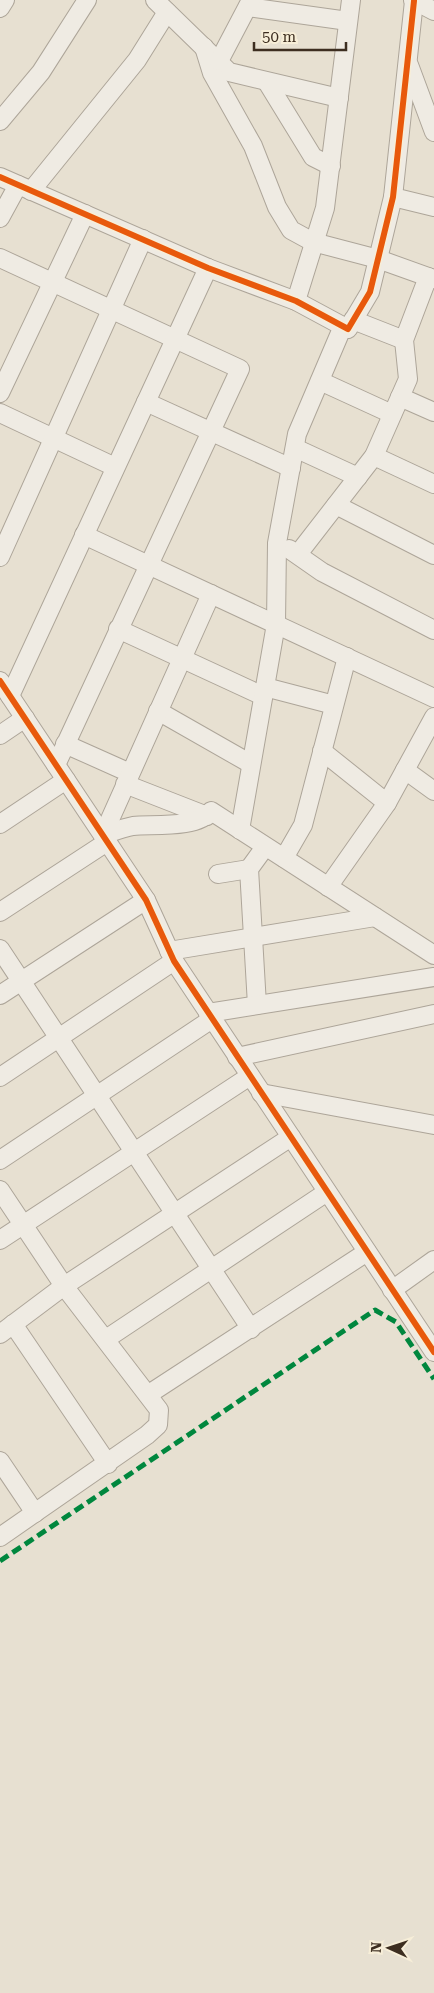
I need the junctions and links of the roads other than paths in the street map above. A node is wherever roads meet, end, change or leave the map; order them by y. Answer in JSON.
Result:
{"nodes":[{"id":1,"x":6,"y":0,"type":"edge"},
{"id":2,"x":87,"y":0,"type":"edge"},
{"id":3,"x":351,"y":0,"type":"edge"},
{"id":4,"x":413,"y":0,"type":"edge"},
{"id":5,"x":249,"y":4,"type":"edge"},
{"id":6,"x":167,"y":7,"type":"edge"},
{"id":7,"x":0,"y":8,"type":"edge"},
{"id":8,"x":434,"y":11,"type":"edge"},
{"id":9,"x":348,"y":21,"type":"junction"},
{"id":10,"x":204,"y":47,"type":"junction"},
{"id":11,"x":407,"y":60,"type":"junction"},
{"id":12,"x":219,"y":61,"type":"junction"},
{"id":13,"x":267,"y":82,"type":"junction"},
{"id":14,"x":339,"y":98,"type":"junction"},
{"id":15,"x":0,"y":121,"type":"edge"},
{"id":16,"x":434,"y":132,"type":"edge"},
{"id":17,"x":331,"y":166,"type":"junction"},
{"id":18,"x":0,"y":177,"type":"edge"},
{"id":19,"x":25,"y":188,"type":"junction"},
{"id":20,"x":393,"y":197,"type":"junction"},
{"id":21,"x":434,"y":207,"type":"edge"},
{"id":22,"x":86,"y":214,"type":"junction"},
{"id":23,"x":0,"y":218,"type":"edge"},
{"id":24,"x":143,"y":239,"type":"junction"},
{"id":25,"x":314,"y":242,"type":"junction"},
{"id":26,"x":0,"y":258,"type":"edge"},
{"id":27,"x":378,"y":259,"type":"junction"},
{"id":28,"x":208,"y":268,"type":"junction"},
{"id":29,"x":431,"y":278,"type":"edge"},
{"id":30,"x":53,"y":282,"type":"junction"},
{"id":31,"x":296,"y":301,"type":"junction"},
{"id":32,"x":110,"y":309,"type":"junction"},
{"id":33,"x":348,"y":323,"type":"junction"},
{"id":34,"x":175,"y":338,"type":"junction"},
{"id":35,"x":404,"y":340,"type":"junction"},
{"id":36,"x":320,"y":381,"type":"junction"},
{"id":37,"x":0,"y":392,"type":"edge"},
{"id":38,"x":400,"y":397,"type":"junction"},
{"id":39,"x":146,"y":402,"type":"junction"},
{"id":40,"x":0,"y":412,"type":"edge"},
{"id":41,"x":434,"y":412,"type":"edge"},
{"id":42,"x":392,"y":414,"type":"junction"},
{"id":43,"x":210,"y":431,"type":"junction"},
{"id":44,"x":53,"y":438,"type":"junction"},
{"id":45,"x":295,"y":448,"type":"junction"},
{"id":46,"x":374,"y":456,"type":"junction"},
{"id":47,"x":115,"y":467,"type":"junction"},
{"id":48,"x":291,"y":468,"type":"junction"},
{"id":49,"x":358,"y":477,"type":"junction"},
{"id":50,"x":434,"y":484,"type":"edge"},
{"id":51,"x":336,"y":505,"type":"junction"},
{"id":52,"x":84,"y":535,"type":"junction"},
{"id":53,"x":277,"y":543,"type":"junction"},
{"id":54,"x":298,"y":554,"type":"junction"},
{"id":55,"x":434,"y":555,"type":"edge"},
{"id":56,"x":0,"y":557,"type":"edge"},
{"id":57,"x":148,"y":565,"type":"junction"},
{"id":58,"x":211,"y":594,"type":"junction"},
{"id":59,"x":276,"y":624,"type":"junction"},
{"id":60,"x":118,"y":629,"type":"junction"},
{"id":61,"x":434,"y":630,"type":"edge"},
{"id":62,"x":347,"y":657,"type":"junction"},
{"id":63,"x":182,"y":658,"type":"junction"},
{"id":64,"x":0,"y":681,"type":"edge"},
{"id":65,"x":264,"y":691,"type":"junction"},
{"id":66,"x":10,"y":696,"type":"junction"},
{"id":67,"x":434,"y":698,"type":"edge"},
{"id":68,"x":334,"y":705,"type":"junction"},
{"id":69,"x":158,"y":711,"type":"junction"},
{"id":70,"x":434,"y":717,"type":"edge"},
{"id":71,"x":25,"y":718,"type":"junction"},
{"id":72,"x":0,"y":734,"type":"edge"},
{"id":73,"x":65,"y":744,"type":"junction"},
{"id":74,"x":322,"y":751,"type":"junction"},
{"id":75,"x":251,"y":764,"type":"junction"},
{"id":76,"x":56,"y":765,"type":"junction"},
{"id":77,"x":405,"y":770,"type":"junction"},
{"id":78,"x":127,"y":778,"type":"junction"},
{"id":79,"x":66,"y":780,"type":"junction"},
{"id":80,"x":434,"y":791,"type":"edge"},
{"id":81,"x":387,"y":803,"type":"junction"},
{"id":82,"x":207,"y":816,"type":"junction"},
{"id":83,"x":0,"y":824,"type":"edge"},
{"id":84,"x":240,"y":830,"type":"junction"},
{"id":85,"x":105,"y":839,"type":"junction"},
{"id":86,"x":266,"y":847,"type":"junction"},
{"id":87,"x":284,"y":858,"type":"junction"},
{"id":88,"x":249,"y":869,"type":"junction"},
{"id":89,"x":218,"y":874,"type":"dead end"},
{"id":90,"x":328,"y":887,"type":"junction"},
{"id":91,"x":146,"y":900,"type":"junction"},
{"id":92,"x":0,"y":912,"type":"edge"},
{"id":93,"x":374,"y":917,"type":"junction"},
{"id":94,"x":253,"y":937,"type":"junction"},
{"id":95,"x":0,"y":949,"type":"edge"},
{"id":96,"x":171,"y":956,"type":"junction"},
{"id":97,"x":434,"y":956,"type":"edge"},
{"id":98,"x":434,"y":977,"type":"edge"},
{"id":99,"x":22,"y":981,"type":"junction"},
{"id":100,"x":0,"y":995,"type":"edge"},
{"id":101,"x":257,"y":1005,"type":"junction"},
{"id":102,"x":434,"y":1014,"type":"edge"},
{"id":103,"x":210,"y":1016,"type":"junction"},
{"id":104,"x":59,"y":1038,"type":"junction"},
{"id":105,"x":237,"y":1057,"type":"junction"},
{"id":106,"x":250,"y":1076,"type":"junction"},
{"id":107,"x":0,"y":1077,"type":"edge"},
{"id":108,"x":261,"y":1093,"type":"junction"},
{"id":109,"x":97,"y":1095,"type":"junction"},
{"id":110,"x":434,"y":1125,"type":"edge"},
{"id":111,"x":291,"y":1137,"type":"junction"},
{"id":112,"x":134,"y":1152,"type":"junction"},
{"id":113,"x":0,"y":1160,"type":"edge"},
{"id":114,"x":0,"y":1190,"type":"edge"},
{"id":115,"x":327,"y":1192,"type":"junction"},
{"id":116,"x":175,"y":1213,"type":"junction"},
{"id":117,"x":23,"y":1225,"type":"junction"},
{"id":118,"x":0,"y":1240,"type":"edge"},
{"id":119,"x":366,"y":1252,"type":"junction"},
{"id":120,"x":434,"y":1261,"type":"edge"},
{"id":121,"x":211,"y":1269,"type":"junction"},
{"id":122,"x":64,"y":1286,"type":"junction"},
{"id":123,"x":392,"y":1290,"type":"junction"},
{"id":124,"x":7,"y":1329,"type":"edge"},
{"id":125,"x":251,"y":1329,"type":"junction"},
{"id":126,"x":106,"y":1339,"type":"junction"},
{"id":127,"x":434,"y":1352,"type":"edge"},
{"id":128,"x":149,"y":1394,"type":"junction"},
{"id":129,"x":0,"y":1461,"type":"edge"},
{"id":130,"x":108,"y":1464,"type":"junction"},
{"id":131,"x":35,"y":1514,"type":"junction"},
{"id":132,"x":1,"y":1534,"type":"edge"}],
"edges":[{"from":1,"to":7,"type":"street"},
{"from":2,"to":15,"type":"street"},
{"from":3,"to":9,"type":"street"},
{"from":4,"to":8,"type":"street"},
{"from":4,"to":11,"type":"street"},
{"from":5,"to":9,"type":"street"},
{"from":5,"to":12,"type":"street"},
{"from":6,"to":10,"type":"street"},
{"from":6,"to":19,"type":"street"},
{"from":9,"to":14,"type":"street"},
{"from":10,"to":12,"type":"street"},
{"from":10,"to":25,"type":"street"},
{"from":11,"to":16,"type":"street"},
{"from":11,"to":20,"type":"street"},
{"from":12,"to":13,"type":"street"},
{"from":13,"to":14,"type":"street"},
{"from":13,"to":17,"type":"street"},
{"from":14,"to":17,"type":"street"},
{"from":17,"to":25,"type":"street"},
{"from":18,"to":19,"type":"street"},
{"from":19,"to":22,"type":"street"},
{"from":19,"to":23,"type":"street"},
{"from":20,"to":21,"type":"street"},
{"from":20,"to":27,"type":"street"},
{"from":22,"to":24,"type":"street"},
{"from":22,"to":30,"type":"street"},
{"from":24,"to":28,"type":"street"},
{"from":24,"to":32,"type":"street"},
{"from":25,"to":27,"type":"street"},
{"from":25,"to":31,"type":"street"},
{"from":26,"to":30,"type":"street"},
{"from":27,"to":29,"type":"street"},
{"from":27,"to":33,"type":"street"},
{"from":28,"to":31,"type":"street"},
{"from":28,"to":34,"type":"street"},
{"from":29,"to":35,"type":"street"},
{"from":30,"to":32,"type":"street"},
{"from":30,"to":37,"type":"street"},
{"from":31,"to":33,"type":"street"},
{"from":32,"to":34,"type":"street"},
{"from":32,"to":44,"type":"street"},
{"from":33,"to":35,"type":"street"},
{"from":33,"to":36,"type":"street"},
{"from":34,"to":39,"type":"street"},
{"from":34,"to":43,"type":"street"},
{"from":35,"to":38,"type":"street"},
{"from":36,"to":42,"type":"street"},
{"from":36,"to":45,"type":"street"},
{"from":38,"to":41,"type":"street"},
{"from":38,"to":42,"type":"street"},
{"from":39,"to":43,"type":"street"},
{"from":39,"to":47,"type":"street"},
{"from":40,"to":44,"type":"street"},
{"from":42,"to":46,"type":"street"},
{"from":43,"to":48,"type":"street"},
{"from":43,"to":57,"type":"street"},
{"from":44,"to":47,"type":"street"},
{"from":44,"to":56,"type":"street"},
{"from":45,"to":48,"type":"street"},
{"from":45,"to":49,"type":"street"},
{"from":46,"to":49,"type":"street"},
{"from":46,"to":50,"type":"street"},
{"from":47,"to":52,"type":"street"},
{"from":48,"to":53,"type":"street"},
{"from":49,"to":51,"type":"street"},
{"from":51,"to":54,"type":"street"},
{"from":51,"to":55,"type":"street"},
{"from":52,"to":57,"type":"street"},
{"from":52,"to":66,"type":"street"},
{"from":53,"to":54,"type":"street"},
{"from":53,"to":59,"type":"street"},
{"from":54,"to":61,"type":"street"},
{"from":57,"to":58,"type":"street"},
{"from":57,"to":60,"type":"street"},
{"from":58,"to":59,"type":"street"},
{"from":58,"to":63,"type":"street"},
{"from":59,"to":62,"type":"street"},
{"from":59,"to":65,"type":"street"},
{"from":60,"to":63,"type":"street"},
{"from":60,"to":73,"type":"street"},
{"from":62,"to":67,"type":"street"},
{"from":62,"to":68,"type":"street"},
{"from":63,"to":65,"type":"street"},
{"from":63,"to":69,"type":"street"},
{"from":64,"to":66,"type":"street"},
{"from":65,"to":68,"type":"street"},
{"from":65,"to":75,"type":"street"},
{"from":66,"to":71,"type":"street"},
{"from":68,"to":74,"type":"street"},
{"from":69,"to":75,"type":"street"},
{"from":69,"to":78,"type":"street"},
{"from":70,"to":77,"type":"street"},
{"from":71,"to":72,"type":"street"},
{"from":71,"to":76,"type":"street"},
{"from":73,"to":76,"type":"street"},
{"from":73,"to":78,"type":"street"},
{"from":74,"to":81,"type":"street"},
{"from":74,"to":87,"type":"street"},
{"from":75,"to":84,"type":"street"},
{"from":76,"to":79,"type":"street"},
{"from":77,"to":80,"type":"street"},
{"from":77,"to":81,"type":"street"},
{"from":78,"to":82,"type":"street"},
{"from":78,"to":85,"type":"street"},
{"from":79,"to":83,"type":"street"},
{"from":79,"to":85,"type":"street"},
{"from":81,"to":90,"type":"street"},
{"from":82,"to":84,"type":"street"},
{"from":82,"to":85,"type":"street"},
{"from":84,"to":86,"type":"street"},
{"from":85,"to":91,"type":"street"},
{"from":85,"to":92,"type":"street"},
{"from":86,"to":87,"type":"street"},
{"from":86,"to":88,"type":"street"},
{"from":87,"to":90,"type":"street"},
{"from":88,"to":89,"type":"street"},
{"from":88,"to":94,"type":"street"},
{"from":90,"to":93,"type":"street"},
{"from":91,"to":96,"type":"street"},
{"from":91,"to":99,"type":"street"},
{"from":93,"to":94,"type":"street"},
{"from":93,"to":97,"type":"street"},
{"from":94,"to":96,"type":"street"},
{"from":94,"to":101,"type":"street"},
{"from":95,"to":99,"type":"street"},
{"from":96,"to":103,"type":"street"},
{"from":96,"to":104,"type":"street"},
{"from":98,"to":101,"type":"street"},
{"from":99,"to":100,"type":"street"},
{"from":99,"to":104,"type":"street"},
{"from":101,"to":103,"type":"street"},
{"from":102,"to":105,"type":"street"},
{"from":103,"to":105,"type":"street"},
{"from":103,"to":109,"type":"street"},
{"from":104,"to":107,"type":"street"},
{"from":104,"to":109,"type":"street"},
{"from":105,"to":106,"type":"street"},
{"from":106,"to":108,"type":"street"},
{"from":106,"to":112,"type":"street"},
{"from":108,"to":110,"type":"street"},
{"from":108,"to":111,"type":"street"},
{"from":109,"to":112,"type":"street"},
{"from":109,"to":113,"type":"street"},
{"from":111,"to":115,"type":"street"},
{"from":111,"to":116,"type":"street"},
{"from":112,"to":116,"type":"street"},
{"from":112,"to":117,"type":"street"},
{"from":114,"to":117,"type":"street"},
{"from":115,"to":119,"type":"street"},
{"from":115,"to":121,"type":"street"},
{"from":116,"to":121,"type":"street"},
{"from":116,"to":122,"type":"street"},
{"from":117,"to":118,"type":"street"},
{"from":117,"to":122,"type":"street"},
{"from":119,"to":123,"type":"street"},
{"from":119,"to":125,"type":"street"},
{"from":120,"to":123,"type":"street"},
{"from":121,"to":125,"type":"street"},
{"from":121,"to":126,"type":"street"},
{"from":122,"to":124,"type":"street"},
{"from":122,"to":126,"type":"street"},
{"from":123,"to":127,"type":"street"},
{"from":124,"to":130,"type":"street"},
{"from":125,"to":128,"type":"street"},
{"from":126,"to":128,"type":"street"},
{"from":128,"to":130,"type":"street"},
{"from":129,"to":131,"type":"street"},
{"from":130,"to":131,"type":"street"},
{"from":131,"to":132,"type":"street"}]}
